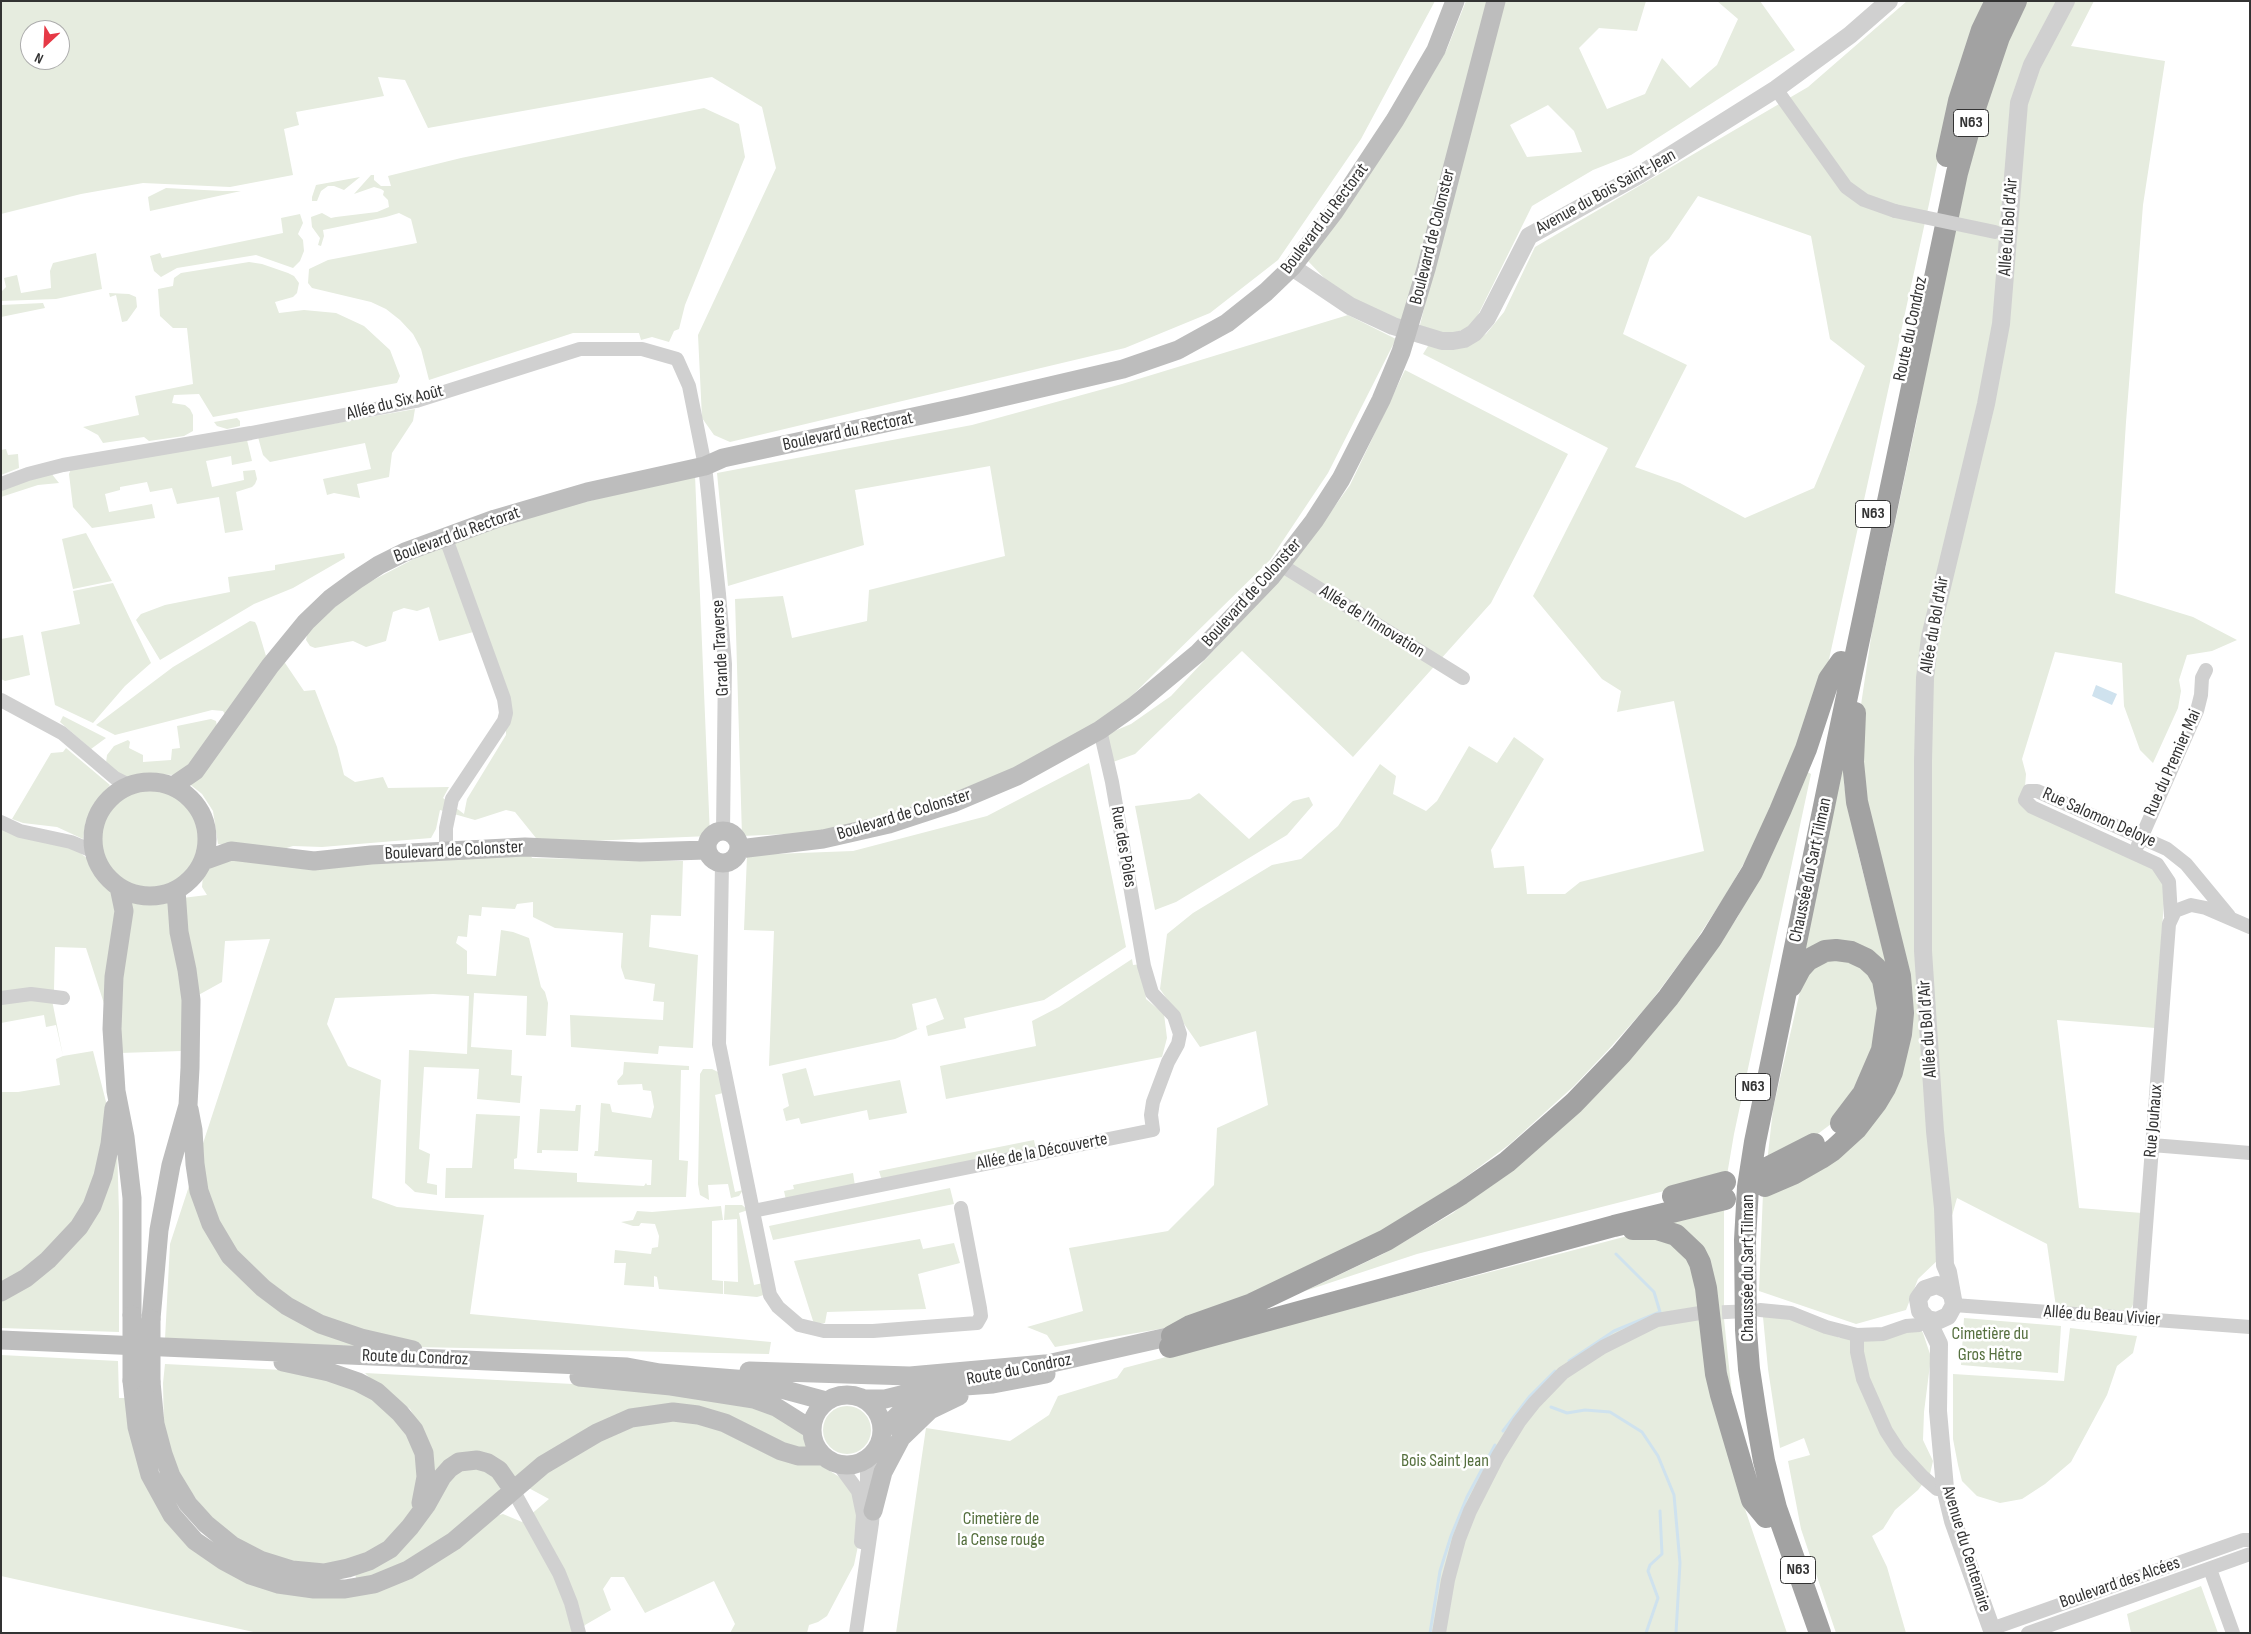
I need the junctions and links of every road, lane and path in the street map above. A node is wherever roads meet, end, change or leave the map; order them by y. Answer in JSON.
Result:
{"nodes":[{"id":1,"x":1456,"y":1,"type":"edge"},
{"id":2,"x":1496,"y":1,"type":"edge"},
{"id":3,"x":1889,"y":1,"type":"edge"},
{"id":4,"x":1996,"y":1,"type":"edge"},
{"id":5,"x":2016,"y":1,"type":"edge"},
{"id":6,"x":2066,"y":1,"type":"edge"},
{"id":7,"x":1776,"y":89,"type":"junction"},
{"id":8,"x":2002,"y":233,"type":"junction"},
{"id":9,"x":1292,"y":267,"type":"junction"},
{"id":10,"x":1408,"y":332,"type":"junction"},
{"id":11,"x":705,"y":466,"type":"junction"},
{"id":12,"x":1,"y":484,"type":"edge"},
{"id":13,"x":445,"y":536,"type":"junction"},
{"id":14,"x":1281,"y":565,"type":"junction"},
{"id":15,"x":1859,"y":635,"type":"junction"},
{"id":16,"x":1842,"y":662,"type":"junction"},
{"id":17,"x":2206,"y":670,"type":"dead end"},
{"id":18,"x":1463,"y":678,"type":"dead end"},
{"id":19,"x":1,"y":700,"type":"edge"},
{"id":20,"x":1100,"y":730,"type":"junction"},
{"id":21,"x":130,"y":785,"type":"junction"},
{"id":22,"x":173,"y":786,"type":"junction"},
{"id":23,"x":1,"y":822,"type":"edge"},
{"id":24,"x":723,"y":831,"type":"junction"},
{"id":25,"x":2140,"y":837,"type":"junction"},
{"id":26,"x":446,"y":850,"type":"junction"},
{"id":27,"x":707,"y":850,"type":"junction"},
{"id":28,"x":739,"y":850,"type":"junction"},
{"id":29,"x":95,"y":852,"type":"junction"},
{"id":30,"x":2137,"y":854,"type":"junction"},
{"id":31,"x":203,"y":861,"type":"junction"},
{"id":32,"x":722,"y":863,"type":"junction"},
{"id":33,"x":2204,"y":886,"type":"junction"},
{"id":34,"x":119,"y":887,"type":"junction"},
{"id":35,"x":176,"y":890,"type":"junction"},
{"id":36,"x":2176,"y":904,"type":"junction"},
{"id":37,"x":2198,"y":905,"type":"junction"},
{"id":38,"x":2232,"y":918,"type":"junction"},
{"id":39,"x":2250,"y":927,"type":"edge"},
{"id":40,"x":1144,"y":966,"type":"joint"},
{"id":41,"x":1,"y":998,"type":"edge"},
{"id":42,"x":63,"y":998,"type":"dead end"},
{"id":43,"x":1783,"y":1002,"type":"junction"},
{"id":44,"x":116,"y":1091,"type":"junction"},
{"id":45,"x":188,"y":1105,"type":"junction"},
{"id":46,"x":2152,"y":1145,"type":"junction"},
{"id":47,"x":2250,"y":1153,"type":"edge"},
{"id":48,"x":961,"y":1208,"type":"dead end"},
{"id":49,"x":753,"y":1211,"type":"junction"},
{"id":50,"x":1595,"y":1232,"type":"junction"},
{"id":51,"x":1945,"y":1265,"type":"junction"},
{"id":52,"x":1930,"y":1286,"type":"junction"},
{"id":53,"x":1,"y":1292,"type":"edge"},
{"id":54,"x":1950,"y":1306,"type":"junction"},
{"id":55,"x":1760,"y":1310,"type":"tunnel mouth"},
{"id":56,"x":1923,"y":1312,"type":"junction"},
{"id":57,"x":1700,"y":1313,"type":"tunnel mouth"},
{"id":58,"x":2139,"y":1319,"type":"junction"},
{"id":59,"x":2250,"y":1327,"type":"edge"},
{"id":60,"x":1857,"y":1335,"type":"junction"},
{"id":61,"x":1,"y":1340,"type":"edge"},
{"id":62,"x":1171,"y":1341,"type":"junction"},
{"id":63,"x":1939,"y":1344,"type":"junction"},
{"id":64,"x":1,"y":1348,"type":"edge"},
{"id":65,"x":451,"y":1359,"type":"junction"},
{"id":66,"x":283,"y":1362,"type":"junction"},
{"id":67,"x":1045,"y":1364,"type":"junction"},
{"id":68,"x":627,"y":1367,"type":"junction"},
{"id":69,"x":142,"y":1381,"type":"junction"},
{"id":70,"x":993,"y":1384,"type":"junction"},
{"id":71,"x":864,"y":1399,"type":"junction"},
{"id":72,"x":826,"y":1401,"type":"junction"},
{"id":73,"x":811,"y":1429,"type":"junction"},
{"id":74,"x":882,"y":1431,"type":"junction"},
{"id":75,"x":874,"y":1453,"type":"junction"},
{"id":76,"x":822,"y":1456,"type":"junction"},
{"id":77,"x":839,"y":1465,"type":"junction"},
{"id":78,"x":1945,"y":1488,"type":"junction"},
{"id":79,"x":513,"y":1490,"type":"junction"},
{"id":80,"x":420,"y":1511,"type":"junction"},
{"id":81,"x":873,"y":1511,"type":"junction"},
{"id":82,"x":1766,"y":1517,"type":"junction"},
{"id":83,"x":2250,"y":1540,"type":"edge"},
{"id":84,"x":2250,"y":1554,"type":"edge"},
{"id":85,"x":2210,"y":1569,"type":"junction"},
{"id":86,"x":1992,"y":1631,"type":"edge"},
{"id":87,"x":579,"y":1633,"type":"edge"},
{"id":88,"x":847,"y":1633,"type":"edge"},
{"id":89,"x":856,"y":1633,"type":"edge"},
{"id":90,"x":1439,"y":1633,"type":"edge"},
{"id":91,"x":1806,"y":1633,"type":"edge"},
{"id":92,"x":1820,"y":1633,"type":"edge"},
{"id":93,"x":2028,"y":1633,"type":"edge"},
{"id":94,"x":2233,"y":1633,"type":"edge"}],
"edges":[{"from":1,"to":9,"type":"main road","name":"Boulevard du Rectorat"},
{"from":2,"to":10,"type":"main road","name":"Boulevard de Colonster"},
{"from":3,"to":7,"type":"street","name":"Avenue du Bois Saint-Jean"},
{"from":4,"to":16,"type":"highway","name":"Route du Condroz","number":"N63"},
{"from":5,"to":15,"type":"highway","name":"Route du Condroz","number":"N63"},
{"from":6,"to":8,"type":"street","name":"Allée du Bol d'Air"},
{"from":7,"to":8,"type":"street","bridge":true},
{"from":7,"to":10,"type":"street","name":"Avenue du Bois Saint-Jean"},
{"from":8,"to":51,"type":"street","name":"Allée du Bol d'Air"},
{"from":9,"to":10,"type":"street","name":"Avenue du Bois Saint-Jean"},
{"from":9,"to":11,"type":"main road","name":"Boulevard du Rectorat"},
{"from":10,"to":14,"type":"main road","name":"Boulevard de Colonster"},
{"from":11,"to":12,"type":"street","name":"Allée du Six Août"},
{"from":11,"to":13,"type":"main road","name":"Boulevard du Rectorat"},
{"from":11,"to":24,"type":"street","name":"Grande Traverse"},
{"from":13,"to":22,"type":"main road","name":"Boulevard du Rectorat"},
{"from":13,"to":26,"type":"street"},
{"from":14,"to":18,"type":"street","name":"Allée de l'Innovation"},
{"from":14,"to":20,"type":"main road","name":"Boulevard de Colonster"},
{"from":15,"to":43,"type":"highway","name":"Chaussée du Sart Tilman","number":"N63"},
{"from":15,"to":43,"type":"highway"},
{"from":16,"to":62,"type":"highway"},
{"from":16,"to":82,"type":"highway","name":"Chaussée du Sart Tilman","number":"N63"},
{"from":17,"to":25,"type":"street","name":"Rue du Premier Mai"},
{"from":19,"to":21,"type":"street"},
{"from":20,"to":28,"type":"main road","name":"Boulevard de Colonster"},
{"from":20,"to":40,"type":"street","name":"Rue des Pôles"},
{"from":21,"to":22,"type":"main road"},
{"from":21,"to":29,"type":"main road"},
{"from":22,"to":31,"type":"main road"},
{"from":23,"to":29,"type":"street"},
{"from":24,"to":27,"type":"main road"},
{"from":24,"to":28,"type":"main road"},
{"from":25,"to":30,"type":"street","name":"Rue du Premier Mai"},
{"from":25,"to":30,"type":"street","name":"Rue Salomon Deloye"},
{"from":25,"to":33,"type":"street","name":"Rue Salomon Deloye"},
{"from":26,"to":27,"type":"main road","name":"Boulevard de Colonster"},
{"from":26,"to":31,"type":"main road","name":"Boulevard de Colonster"},
{"from":27,"to":32,"type":"main road"},
{"from":28,"to":32,"type":"main road","name":"Boulevard de Colonster"},
{"from":29,"to":34,"type":"main road"},
{"from":30,"to":36,"type":"street","name":"Rue Salomon Deloye"},
{"from":31,"to":35,"type":"main road"},
{"from":32,"to":49,"type":"street"},
{"from":33,"to":37,"type":"street"},
{"from":33,"to":38,"type":"street","name":"Rue Salomon Deloye"},
{"from":34,"to":35,"type":"main road"},
{"from":34,"to":44,"type":"main road"},
{"from":35,"to":45,"type":"main road"},
{"from":36,"to":37,"type":"street","name":"Rue Salomon Deloye"},
{"from":36,"to":46,"type":"street","name":"Rue Jouhaux"},
{"from":37,"to":38,"type":"street","name":"Rue Salomon Deloye"},
{"from":38,"to":39,"type":"street","name":"Rue Salomon Deloye"},
{"from":40,"to":49,"type":"street","name":"Allée de la Découverte"},
{"from":41,"to":42,"type":"street"},
{"from":43,"to":92,"type":"highway","name":"Chaussée du Sart Tilman","number":"N63"},
{"from":44,"to":53,"type":"main road"},
{"from":44,"to":69,"type":"main road","bridge":true},
{"from":45,"to":65,"type":"main road"},
{"from":45,"to":69,"type":"main road","bridge":true},
{"from":46,"to":47,"type":"street"},
{"from":46,"to":58,"type":"street","name":"Rue Jouhaux"},
{"from":48,"to":49,"type":"street"},
{"from":50,"to":62,"type":"highway"},
{"from":50,"to":62,"type":"highway"},
{"from":50,"to":82,"type":"highway"},
{"from":51,"to":52,"type":"street"},
{"from":51,"to":54,"type":"street","name":"Allée du Bol d'Air"},
{"from":52,"to":54,"type":"street"},
{"from":52,"to":56,"type":"street"},
{"from":54,"to":56,"type":"street"},
{"from":54,"to":58,"type":"street","name":"Allée du Beau Vivier"},
{"from":54,"to":63,"type":"street","name":"Avenue du Centenaire"},
{"from":55,"to":60,"type":"street"},
{"from":56,"to":60,"type":"street"},
{"from":56,"to":63,"type":"street","name":"Avenue du Centenaire"},
{"from":57,"to":90,"type":"street"},
{"from":58,"to":59,"type":"street","name":"Allée du Beau Vivier"},
{"from":60,"to":78,"type":"street"},
{"from":61,"to":65,"type":"main road","name":"Route du Condroz"},
{"from":62,"to":67,"type":"main road","name":"Route du Condroz"},
{"from":62,"to":70,"type":"main road","name":"Route du Condroz"},
{"from":63,"to":78,"type":"street","name":"Avenue du Centenaire"},
{"from":64,"to":66,"type":"main road","name":"Route du Condroz"},
{"from":65,"to":68,"type":"main road","name":"Route du Condroz"},
{"from":66,"to":73,"type":"main road","name":"Route du Condroz"},
{"from":66,"to":80,"type":"main road"},
{"from":67,"to":68,"type":"main road"},
{"from":67,"to":71,"type":"main road","name":"Route du Condroz"},
{"from":68,"to":72,"type":"main road","name":"Route du Condroz"},
{"from":69,"to":79,"type":"main road"},
{"from":69,"to":80,"type":"main road"},
{"from":70,"to":74,"type":"main road","name":"Route du Condroz"},
{"from":70,"to":81,"type":"main road"},
{"from":71,"to":72,"type":"main road"},
{"from":71,"to":74,"type":"main road"},
{"from":72,"to":73,"type":"main road"},
{"from":73,"to":76,"type":"main road"},
{"from":74,"to":75,"type":"main road"},
{"from":75,"to":77,"type":"main road"},
{"from":75,"to":81,"type":"street"},
{"from":76,"to":77,"type":"main road"},
{"from":76,"to":79,"type":"main road"},
{"from":77,"to":88,"type":"street"},
{"from":78,"to":86,"type":"street","name":"Avenue du Centenaire"},
{"from":79,"to":80,"type":"main road"},
{"from":79,"to":87,"type":"street"},
{"from":81,"to":89,"type":"street"},
{"from":82,"to":91,"type":"highway","name":"Chaussée du Sart Tilman","number":"N63"},
{"from":83,"to":86,"type":"street","name":"Boulevard des Alcées"},
{"from":84,"to":85,"type":"street","name":"Boulevard des Alcées"},
{"from":85,"to":93,"type":"street","name":"Boulevard des Alcées"},
{"from":85,"to":94,"type":"street"}]}
